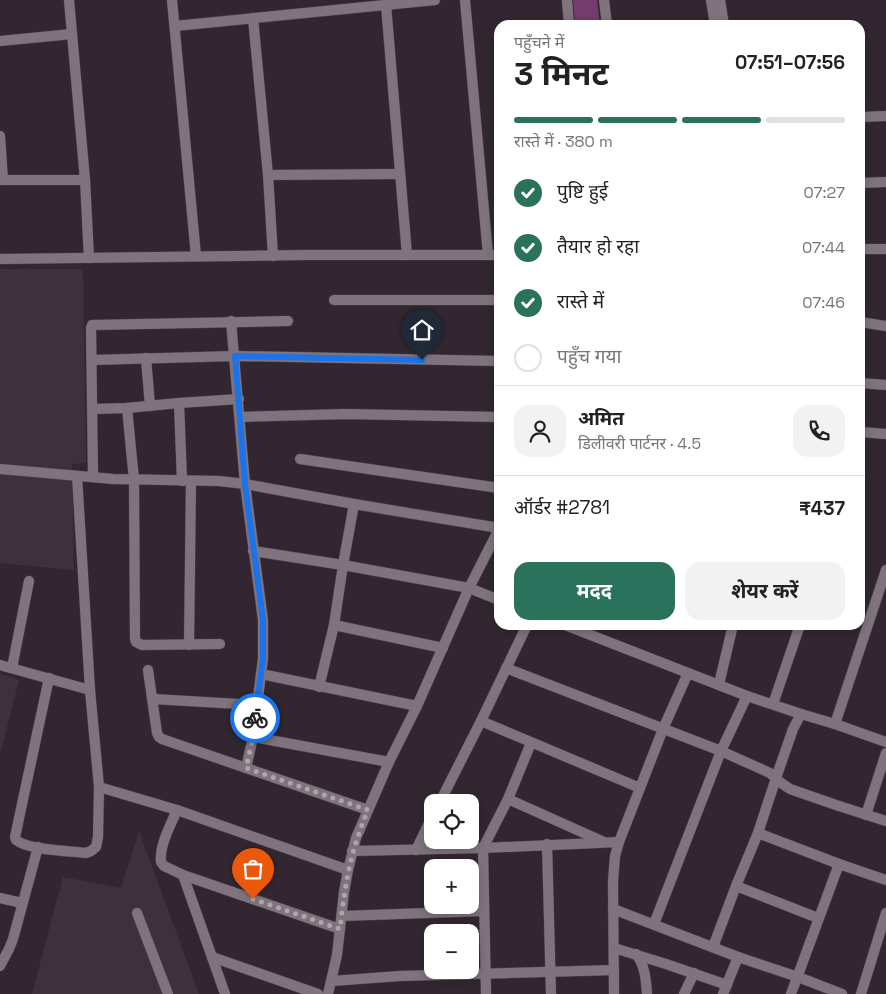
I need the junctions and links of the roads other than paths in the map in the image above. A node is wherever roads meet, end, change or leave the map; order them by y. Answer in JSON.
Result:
{"nodes":[{"id":1,"x":68,"y":0,"type":"edge"},
{"id":2,"x":172,"y":0,"type":"edge"},
{"id":3,"x":435,"y":0,"type":"edge"},
{"id":4,"x":465,"y":0,"type":"edge"},
{"id":5,"x":567,"y":0,"type":"edge"},
{"id":6,"x":604,"y":0,"type":"edge"},
{"id":7,"x":711,"y":0,"type":"edge"},
{"id":8,"x":720,"y":0,"type":"edge"},
{"id":9,"x":386,"y":5,"type":"junction"},
{"id":10,"x":253,"y":18,"type":"junction"},
{"id":11,"x":569,"y":20,"type":"edge"},
{"id":12,"x":606,"y":20,"type":"edge"},
{"id":13,"x":713,"y":20,"type":"edge"},
{"id":14,"x":723,"y":20,"type":"edge"},
{"id":15,"x":175,"y":26,"type":"junction"},
{"id":16,"x":72,"y":34,"type":"junction"},
{"id":17,"x":0,"y":41,"type":"edge"},
{"id":18,"x":865,"y":116,"type":"edge"},
{"id":19,"x":886,"y":116,"type":"edge"},
{"id":20,"x":0,"y":136,"type":"edge"},
{"id":21,"x":400,"y":174,"type":"junction"},
{"id":22,"x":268,"y":175,"type":"junction"},
{"id":23,"x":2,"y":180,"type":"edge"},
{"id":24,"x":85,"y":180,"type":"junction"},
{"id":25,"x":865,"y":182,"type":"edge"},
{"id":26,"x":886,"y":182,"type":"edge"},
{"id":27,"x":865,"y":249,"type":"edge"},
{"id":28,"x":886,"y":249,"type":"edge"},
{"id":29,"x":407,"y":255,"type":"junction"},
{"id":30,"x":488,"y":255,"type":"junction"},
{"id":31,"x":494,"y":255,"type":"edge"},
{"id":32,"x":196,"y":256,"type":"junction"},
{"id":33,"x":273,"y":256,"type":"junction"},
{"id":34,"x":89,"y":258,"type":"junction"},
{"id":35,"x":0,"y":259,"type":"edge"},
{"id":36,"x":334,"y":300,"type":"dead end"},
{"id":37,"x":494,"y":300,"type":"edge"},
{"id":38,"x":231,"y":321,"type":"junction"},
{"id":39,"x":288,"y":321,"type":"dead end"},
{"id":40,"x":865,"y":323,"type":"edge"},
{"id":41,"x":886,"y":326,"type":"edge"},
{"id":42,"x":235,"y":356,"type":"junction"},
{"id":43,"x":146,"y":358,"type":"junction"},
{"id":44,"x":92,"y":360,"type":"junction"},
{"id":45,"x":494,"y":361,"type":"edge"},
{"id":46,"x":865,"y":383,"type":"edge"},
{"id":47,"x":886,"y":385,"type":"edge"},
{"id":48,"x":239,"y":399,"type":"junction"},
{"id":49,"x":179,"y":403,"type":"junction"},
{"id":50,"x":150,"y":406,"type":"junction"},
{"id":51,"x":127,"y":408,"type":"junction"},
{"id":52,"x":93,"y":410,"type":"junction"},
{"id":53,"x":494,"y":417,"type":"edge"},
{"id":54,"x":240,"y":418,"type":"junction"},
{"id":55,"x":865,"y":432,"type":"edge"},
{"id":56,"x":886,"y":434,"type":"edge"},
{"id":57,"x":300,"y":458,"type":"dead end"},
{"id":58,"x":0,"y":469,"type":"edge"},
{"id":59,"x":76,"y":476,"type":"junction"},
{"id":60,"x":93,"y":477,"type":"junction"},
{"id":61,"x":134,"y":480,"type":"junction"},
{"id":62,"x":187,"y":481,"type":"junction"},
{"id":63,"x":245,"y":484,"type":"junction"},
{"id":64,"x":494,"y":487,"type":"edge"},
{"id":65,"x":354,"y":504,"type":"junction"},
{"id":66,"x":494,"y":528,"type":"edge"},
{"id":67,"x":494,"y":539,"type":"edge"},
{"id":68,"x":253,"y":551,"type":"junction"},
{"id":69,"x":343,"y":564,"type":"junction"},
{"id":70,"x":886,"y":570,"type":"edge"},
{"id":71,"x":29,"y":581,"type":"dead end"},
{"id":72,"x":469,"y":588,"type":"junction"},
{"id":73,"x":494,"y":598,"type":"edge"},
{"id":74,"x":334,"y":625,"type":"junction"},
{"id":75,"x":525,"y":630,"type":"edge"},
{"id":76,"x":578,"y":630,"type":"edge"},
{"id":77,"x":732,"y":630,"type":"edge"},
{"id":78,"x":798,"y":630,"type":"edge"},
{"id":79,"x":220,"y":644,"type":"dead end"},
{"id":80,"x":189,"y":645,"type":"junction"},
{"id":81,"x":443,"y":648,"type":"junction"},
{"id":82,"x":0,"y":665,"type":"edge"},
{"id":83,"x":12,"y":668,"type":"junction"},
{"id":84,"x":506,"y":668,"type":"junction"},
{"id":85,"x":148,"y":670,"type":"dead end"},
{"id":86,"x":688,"y":673,"type":"junction"},
{"id":87,"x":262,"y":674,"type":"junction"},
{"id":88,"x":49,"y":678,"type":"junction"},
{"id":89,"x":719,"y":684,"type":"junction"},
{"id":90,"x":319,"y":687,"type":"junction"},
{"id":91,"x":90,"y":690,"type":"junction"},
{"id":92,"x":747,"y":696,"type":"junction"},
{"id":93,"x":153,"y":699,"type":"junction"},
{"id":94,"x":774,"y":704,"type":"junction"},
{"id":95,"x":257,"y":705,"type":"junction"},
{"id":96,"x":417,"y":706,"type":"junction"},
{"id":97,"x":801,"y":714,"type":"junction"},
{"id":98,"x":481,"y":722,"type":"junction"},
{"id":99,"x":835,"y":724,"type":"junction"},
{"id":100,"x":663,"y":729,"type":"junction"},
{"id":101,"x":253,"y":737,"type":"junction"},
{"id":102,"x":886,"y":742,"type":"edge"},
{"id":103,"x":531,"y":743,"type":"junction"},
{"id":104,"x":721,"y":752,"type":"junction"},
{"id":105,"x":886,"y":753,"type":"edge"},
{"id":106,"x":389,"y":762,"type":"junction"},
{"id":107,"x":246,"y":768,"type":"junction"},
{"id":108,"x":776,"y":778,"type":"junction"},
{"id":109,"x":99,"y":787,"type":"junction"},
{"id":110,"x":640,"y":788,"type":"junction"},
{"id":111,"x":444,"y":794,"type":"edge"},
{"id":112,"x":508,"y":799,"type":"junction"},
{"id":113,"x":177,"y":810,"type":"junction"},
{"id":114,"x":368,"y":810,"type":"junction"},
{"id":115,"x":866,"y":815,"type":"junction"},
{"id":116,"x":886,"y":821,"type":"edge"},
{"id":117,"x":424,"y":833,"type":"edge"},
{"id":118,"x":758,"y":833,"type":"junction"},
{"id":119,"x":606,"y":842,"type":"junction"},
{"id":120,"x":619,"y":842,"type":"junction"},
{"id":121,"x":547,"y":844,"type":"junction"},
{"id":122,"x":38,"y":847,"type":"junction"},
{"id":123,"x":483,"y":848,"type":"junction"},
{"id":124,"x":416,"y":850,"type":"junction"},
{"id":125,"x":352,"y":851,"type":"junction"},
{"id":126,"x":839,"y":864,"type":"junction"},
{"id":127,"x":348,"y":870,"type":"junction"},
{"id":128,"x":183,"y":875,"type":"junction"},
{"id":129,"x":886,"y":880,"type":"edge"},
{"id":130,"x":736,"y":886,"type":"junction"},
{"id":131,"x":0,"y":898,"type":"edge"},
{"id":132,"x":22,"y":903,"type":"junction"},
{"id":133,"x":613,"y":908,"type":"junction"},
{"id":134,"x":484,"y":911,"type":"junction"},
{"id":135,"x":137,"y":913,"type":"dead end"},
{"id":136,"x":886,"y":913,"type":"edge"},
{"id":137,"x":342,"y":916,"type":"junction"},
{"id":138,"x":818,"y":918,"type":"junction"},
{"id":139,"x":654,"y":924,"type":"junction"},
{"id":140,"x":340,"y":929,"type":"junction"},
{"id":141,"x":714,"y":947,"type":"junction"},
{"id":142,"x":614,"y":948,"type":"junction"},
{"id":143,"x":636,"y":954,"type":"junction"},
{"id":144,"x":212,"y":957,"type":"junction"},
{"id":145,"x":738,"y":957,"type":"junction"},
{"id":146,"x":1,"y":964,"type":"edge"},
{"id":147,"x":614,"y":970,"type":"junction"},
{"id":148,"x":550,"y":972,"type":"junction"},
{"id":149,"x":694,"y":973,"type":"junction"},
{"id":150,"x":485,"y":974,"type":"junction"},
{"id":151,"x":798,"y":977,"type":"junction"},
{"id":152,"x":332,"y":980,"type":"junction"},
{"id":153,"x":725,"y":989,"type":"edge"},
{"id":154,"x":168,"y":994,"type":"edge"},
{"id":155,"x":225,"y":994,"type":"edge"},
{"id":156,"x":318,"y":994,"type":"edge"},
{"id":157,"x":328,"y":994,"type":"edge"},
{"id":158,"x":486,"y":994,"type":"edge"},
{"id":159,"x":551,"y":994,"type":"edge"},
{"id":160,"x":614,"y":994,"type":"edge"},
{"id":161,"x":647,"y":994,"type":"edge"},
{"id":162,"x":684,"y":994,"type":"edge"},
{"id":163,"x":792,"y":994,"type":"edge"},
{"id":164,"x":842,"y":994,"type":"edge"},
{"id":165,"x":861,"y":994,"type":"edge"}],
"edges":[{"from":1,"to":16,"type":"street"},
{"from":2,"to":15,"type":"street"},
{"from":3,"to":9,"type":"street"},
{"from":4,"to":30,"type":"street"},
{"from":5,"to":11,"type":"street"},
{"from":6,"to":12,"type":"street"},
{"from":7,"to":13,"type":"street"},
{"from":8,"to":14,"type":"street"},
{"from":9,"to":10,"type":"street"},
{"from":9,"to":21,"type":"street"},
{"from":10,"to":15,"type":"street"},
{"from":10,"to":22,"type":"street"},
{"from":15,"to":32,"type":"street"},
{"from":16,"to":17,"type":"street"},
{"from":16,"to":24,"type":"street"},
{"from":18,"to":19,"type":"street"},
{"from":20,"to":23,"type":"street"},
{"from":21,"to":22,"type":"street"},
{"from":21,"to":29,"type":"street"},
{"from":22,"to":33,"type":"street"},
{"from":23,"to":24,"type":"street"},
{"from":24,"to":34,"type":"street"},
{"from":25,"to":26,"type":"street"},
{"from":27,"to":28,"type":"street"},
{"from":29,"to":30,"type":"street"},
{"from":29,"to":33,"type":"street"},
{"from":30,"to":31,"type":"street"},
{"from":32,"to":33,"type":"street"},
{"from":32,"to":34,"type":"street"},
{"from":34,"to":35,"type":"street"},
{"from":36,"to":37,"type":"street"},
{"from":38,"to":39,"type":"street"},
{"from":38,"to":42,"type":"street"},
{"from":38,"to":44,"type":"street"},
{"from":40,"to":41,"type":"street"},
{"from":42,"to":43,"type":"street"},
{"from":42,"to":45,"type":"street"},
{"from":42,"to":48,"type":"street"},
{"from":43,"to":44,"type":"street"},
{"from":43,"to":50,"type":"street"},
{"from":44,"to":52,"type":"street"},
{"from":46,"to":47,"type":"street"},
{"from":48,"to":49,"type":"street"},
{"from":48,"to":54,"type":"street"},
{"from":49,"to":50,"type":"street"},
{"from":49,"to":62,"type":"street"},
{"from":50,"to":51,"type":"street"},
{"from":51,"to":52,"type":"street"},
{"from":51,"to":61,"type":"street"},
{"from":52,"to":60,"type":"street"},
{"from":53,"to":54,"type":"street"},
{"from":54,"to":63,"type":"street"},
{"from":55,"to":56,"type":"street"},
{"from":57,"to":64,"type":"street"},
{"from":58,"to":59,"type":"street"},
{"from":59,"to":60,"type":"street"},
{"from":59,"to":91,"type":"street"},
{"from":60,"to":61,"type":"street"},
{"from":61,"to":62,"type":"street"},
{"from":61,"to":80,"type":"street"},
{"from":62,"to":63,"type":"street"},
{"from":62,"to":80,"type":"street"},
{"from":63,"to":65,"type":"street"},
{"from":63,"to":68,"type":"street"},
{"from":65,"to":66,"type":"street"},
{"from":65,"to":69,"type":"street"},
{"from":67,"to":72,"type":"street"},
{"from":68,"to":69,"type":"street"},
{"from":68,"to":87,"type":"street"},
{"from":69,"to":72,"type":"street"},
{"from":69,"to":74,"type":"street"},
{"from":70,"to":99,"type":"street"},
{"from":71,"to":83,"type":"street"},
{"from":72,"to":73,"type":"street"},
{"from":72,"to":81,"type":"street"},
{"from":74,"to":81,"type":"street"},
{"from":74,"to":90,"type":"street"},
{"from":75,"to":84,"type":"street"},
{"from":76,"to":86,"type":"street"},
{"from":77,"to":89,"type":"street"},
{"from":78,"to":94,"type":"street"},
{"from":79,"to":80,"type":"street"},
{"from":81,"to":96,"type":"street"},
{"from":82,"to":83,"type":"street"},
{"from":83,"to":88,"type":"street"},
{"from":84,"to":98,"type":"street"},
{"from":84,"to":100,"type":"street"},
{"from":85,"to":93,"type":"street"},
{"from":86,"to":89,"type":"street"},
{"from":86,"to":100,"type":"street"},
{"from":87,"to":90,"type":"street"},
{"from":87,"to":95,"type":"street"},
{"from":88,"to":91,"type":"street"},
{"from":88,"to":122,"type":"street"},
{"from":89,"to":92,"type":"street"},
{"from":90,"to":96,"type":"street"},
{"from":91,"to":109,"type":"street"},
{"from":92,"to":94,"type":"street"},
{"from":92,"to":104,"type":"street"},
{"from":93,"to":95,"type":"street"},
{"from":93,"to":107,"type":"street"},
{"from":94,"to":97,"type":"street"},
{"from":95,"to":101,"type":"street"},
{"from":96,"to":106,"type":"street"},
{"from":97,"to":99,"type":"street"},
{"from":97,"to":108,"type":"street"},
{"from":98,"to":103,"type":"street"},
{"from":98,"to":111,"type":"street"},
{"from":99,"to":102,"type":"street"},
{"from":100,"to":104,"type":"street"},
{"from":100,"to":110,"type":"street"},
{"from":101,"to":106,"type":"street"},
{"from":101,"to":107,"type":"street"},
{"from":103,"to":110,"type":"street"},
{"from":103,"to":112,"type":"street"},
{"from":104,"to":108,"type":"street"},
{"from":104,"to":139,"type":"street"},
{"from":105,"to":115,"type":"street"},
{"from":106,"to":114,"type":"street"},
{"from":107,"to":114,"type":"street"},
{"from":108,"to":115,"type":"street"},
{"from":108,"to":118,"type":"street"},
{"from":109,"to":113,"type":"street"},
{"from":109,"to":122,"type":"street"},
{"from":110,"to":120,"type":"street"},
{"from":112,"to":119,"type":"street"},
{"from":112,"to":123,"type":"street"},
{"from":113,"to":127,"type":"street"},
{"from":113,"to":128,"type":"street"},
{"from":114,"to":125,"type":"street"},
{"from":115,"to":116,"type":"street"},
{"from":117,"to":124,"type":"street"},
{"from":118,"to":126,"type":"street"},
{"from":118,"to":130,"type":"street"},
{"from":119,"to":120,"type":"street"},
{"from":119,"to":121,"type":"street"},
{"from":120,"to":133,"type":"street"},
{"from":121,"to":123,"type":"street"},
{"from":121,"to":148,"type":"street"},
{"from":122,"to":132,"type":"street"},
{"from":123,"to":124,"type":"street"},
{"from":123,"to":134,"type":"street"},
{"from":124,"to":125,"type":"street"},
{"from":125,"to":127,"type":"street"},
{"from":126,"to":129,"type":"street"},
{"from":126,"to":138,"type":"street"},
{"from":127,"to":137,"type":"street"},
{"from":128,"to":140,"type":"street"},
{"from":128,"to":144,"type":"street"},
{"from":130,"to":138,"type":"street"},
{"from":130,"to":141,"type":"street"},
{"from":131,"to":132,"type":"street"},
{"from":132,"to":146,"type":"street"},
{"from":133,"to":139,"type":"street"},
{"from":133,"to":142,"type":"street"},
{"from":134,"to":137,"type":"street"},
{"from":134,"to":150,"type":"street"},
{"from":135,"to":154,"type":"street"},
{"from":136,"to":165,"type":"street"},
{"from":137,"to":140,"type":"street"},
{"from":138,"to":151,"type":"street"},
{"from":139,"to":141,"type":"street"},
{"from":140,"to":152,"type":"street"},
{"from":141,"to":145,"type":"street"},
{"from":142,"to":143,"type":"street"},
{"from":142,"to":147,"type":"street"},
{"from":143,"to":149,"type":"street"},
{"from":143,"to":161,"type":"street"},
{"from":144,"to":155,"type":"street"},
{"from":144,"to":156,"type":"street"},
{"from":145,"to":151,"type":"street"},
{"from":145,"to":153,"type":"street"},
{"from":147,"to":148,"type":"street"},
{"from":147,"to":160,"type":"street"},
{"from":148,"to":150,"type":"street"},
{"from":148,"to":159,"type":"street"},
{"from":149,"to":153,"type":"street"},
{"from":149,"to":162,"type":"street"},
{"from":150,"to":152,"type":"street"},
{"from":150,"to":158,"type":"street"},
{"from":151,"to":163,"type":"street"},
{"from":151,"to":164,"type":"street"},
{"from":152,"to":157,"type":"street"}]}
